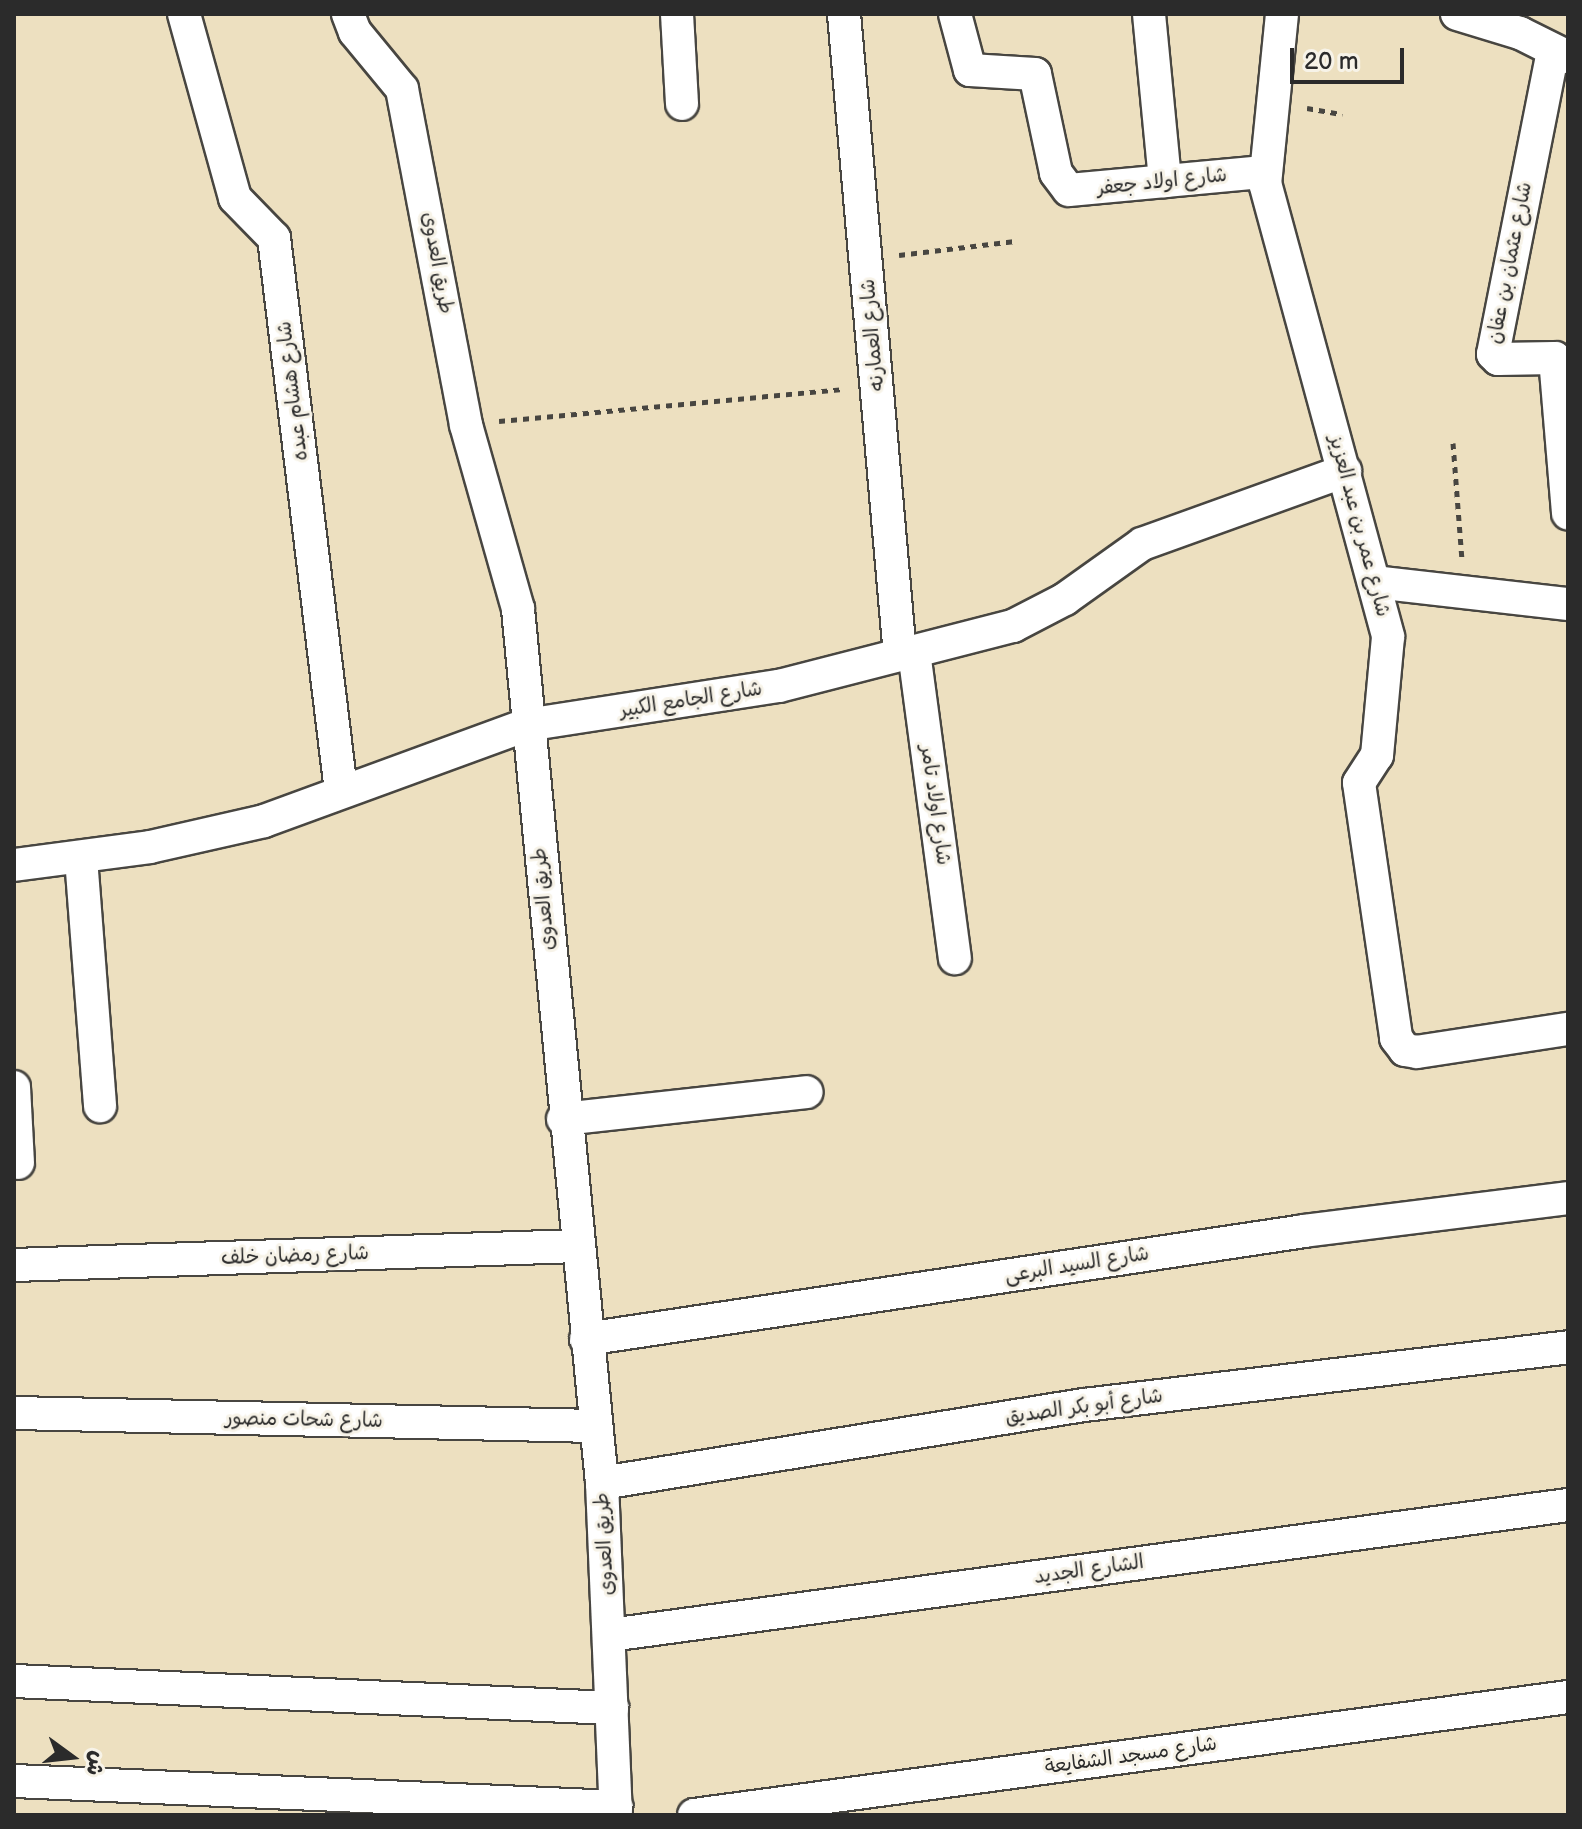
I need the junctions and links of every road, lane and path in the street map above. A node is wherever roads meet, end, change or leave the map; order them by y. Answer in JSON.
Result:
{"nodes":[{"id":1,"x":184,"y":14,"type":"edge"},
{"id":2,"x":348,"y":14,"type":"edge"},
{"id":3,"x":677,"y":14,"type":"edge"},
{"id":4,"x":844,"y":14,"type":"edge"},
{"id":5,"x":955,"y":14,"type":"edge"},
{"id":6,"x":1149,"y":14,"type":"edge"},
{"id":7,"x":1282,"y":14,"type":"edge"},
{"id":8,"x":1457,"y":14,"type":"edge"},
{"id":9,"x":1561,"y":54,"type":"edge"},
{"id":10,"x":682,"y":104,"type":"dead end"},
{"id":11,"x":1264,"y":172,"type":"junction"},
{"id":12,"x":1165,"y":181,"type":"junction"},
{"id":13,"x":1015,"y":241,"type":"dead end"},
{"id":14,"x":866,"y":259,"type":"junction"},
{"id":15,"x":877,"y":386,"type":"junction"},
{"id":16,"x":466,"y":425,"type":"junction"},
{"id":17,"x":1453,"y":443,"type":"dead end"},
{"id":18,"x":1345,"y":471,"type":"junction"},
{"id":19,"x":1568,"y":513,"type":"edge"},
{"id":20,"x":1374,"y":582,"type":"junction"},
{"id":21,"x":1464,"y":593,"type":"junction"},
{"id":22,"x":1568,"y":604,"type":"edge"},
{"id":23,"x":907,"y":654,"type":"junction"},
{"id":24,"x":526,"y":725,"type":"junction"},
{"id":25,"x":341,"y":791,"type":"junction"},
{"id":26,"x":81,"y":858,"type":"junction"},
{"id":27,"x":14,"y":865,"type":"edge"},
{"id":28,"x":955,"y":958,"type":"dead end"},
{"id":29,"x":1568,"y":1029,"type":"edge"},
{"id":30,"x":14,"y":1087,"type":"edge"},
{"id":31,"x":807,"y":1092,"type":"dead end"},
{"id":32,"x":100,"y":1106,"type":"dead end"},
{"id":33,"x":563,"y":1119,"type":"junction"},
{"id":34,"x":18,"y":1163,"type":"dead end"},
{"id":35,"x":1568,"y":1198,"type":"edge"},
{"id":36,"x":577,"y":1246,"type":"junction"},
{"id":37,"x":14,"y":1265,"type":"edge"},
{"id":38,"x":586,"y":1339,"type":"junction"},
{"id":39,"x":1568,"y":1347,"type":"edge"},
{"id":40,"x":14,"y":1413,"type":"edge"},
{"id":41,"x":595,"y":1426,"type":"junction"},
{"id":42,"x":602,"y":1483,"type":"junction"},
{"id":43,"x":1568,"y":1505,"type":"edge"},
{"id":44,"x":610,"y":1635,"type":"junction"},
{"id":45,"x":14,"y":1681,"type":"edge"},
{"id":46,"x":1568,"y":1697,"type":"edge"},
{"id":47,"x":612,"y":1708,"type":"junction"},
{"id":48,"x":14,"y":1781,"type":"edge"},
{"id":49,"x":616,"y":1811,"type":"edge"},
{"id":50,"x":694,"y":1815,"type":"edge"}],
"edges":[{"from":1,"to":25,"type":"street","name":"شارع هشام عبده"},
{"from":2,"to":16,"type":"street","name":"طريق العدوى"},
{"from":3,"to":10,"type":"street"},
{"from":4,"to":14,"type":"street","name":"شارع العمارنه"},
{"from":5,"to":12,"type":"street","name":"شارع اولاد جعفر"},
{"from":6,"to":12,"type":"street"},
{"from":7,"to":11,"type":"street","name":"شارع عمر بن عبد العزيز"},
{"from":8,"to":9,"type":"street"},
{"from":9,"to":19,"type":"street","name":"شارع عثمان بن عفان"},
{"from":11,"to":12,"type":"street","name":"شارع اولاد جعفر"},
{"from":11,"to":18,"type":"street","name":"شارع عمر بن عبد العزيز"},
{"from":13,"to":14,"type":"path"},
{"from":14,"to":15,"type":"street","name":"شارع العمارنه"},
{"from":15,"to":16,"type":"path"},
{"from":15,"to":23,"type":"street","name":"شارع العمارنه"},
{"from":16,"to":24,"type":"street","name":"طريق العدوى"},
{"from":17,"to":21,"type":"path"},
{"from":18,"to":20,"type":"street","name":"شارع عمر بن عبد العزيز"},
{"from":18,"to":23,"type":"street","name":"شارع الجامع الكبير"},
{"from":20,"to":21,"type":"street"},
{"from":20,"to":29,"type":"street","name":"شارع عمر بن عبد العزيز"},
{"from":21,"to":22,"type":"street"},
{"from":23,"to":24,"type":"street","name":"شارع الجامع الكبير"},
{"from":23,"to":28,"type":"street","name":"شارع اولاد تامر"},
{"from":24,"to":25,"type":"street","name":"شارع الجامع الكبير"},
{"from":24,"to":33,"type":"street","name":"طريق العدوى"},
{"from":25,"to":26,"type":"street","name":"شارع الجامع الكبير"},
{"from":26,"to":27,"type":"street","name":"شارع الجامع الكبير"},
{"from":26,"to":32,"type":"street"},
{"from":30,"to":34,"type":"street"},
{"from":31,"to":33,"type":"street"},
{"from":33,"to":36,"type":"street","name":"طريق العدوى"},
{"from":35,"to":38,"type":"street","name":"شارع السيد البرعى"},
{"from":36,"to":37,"type":"street","name":"شارع رمضان خلف"},
{"from":36,"to":38,"type":"street","name":"طريق العدوى"},
{"from":38,"to":41,"type":"street","name":"طريق العدوى"},
{"from":39,"to":42,"type":"street","name":"شارع أبو بكر الصديق"},
{"from":40,"to":41,"type":"street","name":"شارع شحات منصور"},
{"from":41,"to":42,"type":"street","name":"طريق العدوى"},
{"from":42,"to":44,"type":"street","name":"طريق العدوى"},
{"from":43,"to":44,"type":"street","name":"الشارع الجديد"},
{"from":44,"to":47,"type":"street","name":"طريق العدوى"},
{"from":45,"to":47,"type":"street"},
{"from":46,"to":50,"type":"street","name":"شارع مسجد الشفايعة"},
{"from":47,"to":49,"type":"street","name":"طريق العدوى"},
{"from":48,"to":49,"type":"street"}]}
